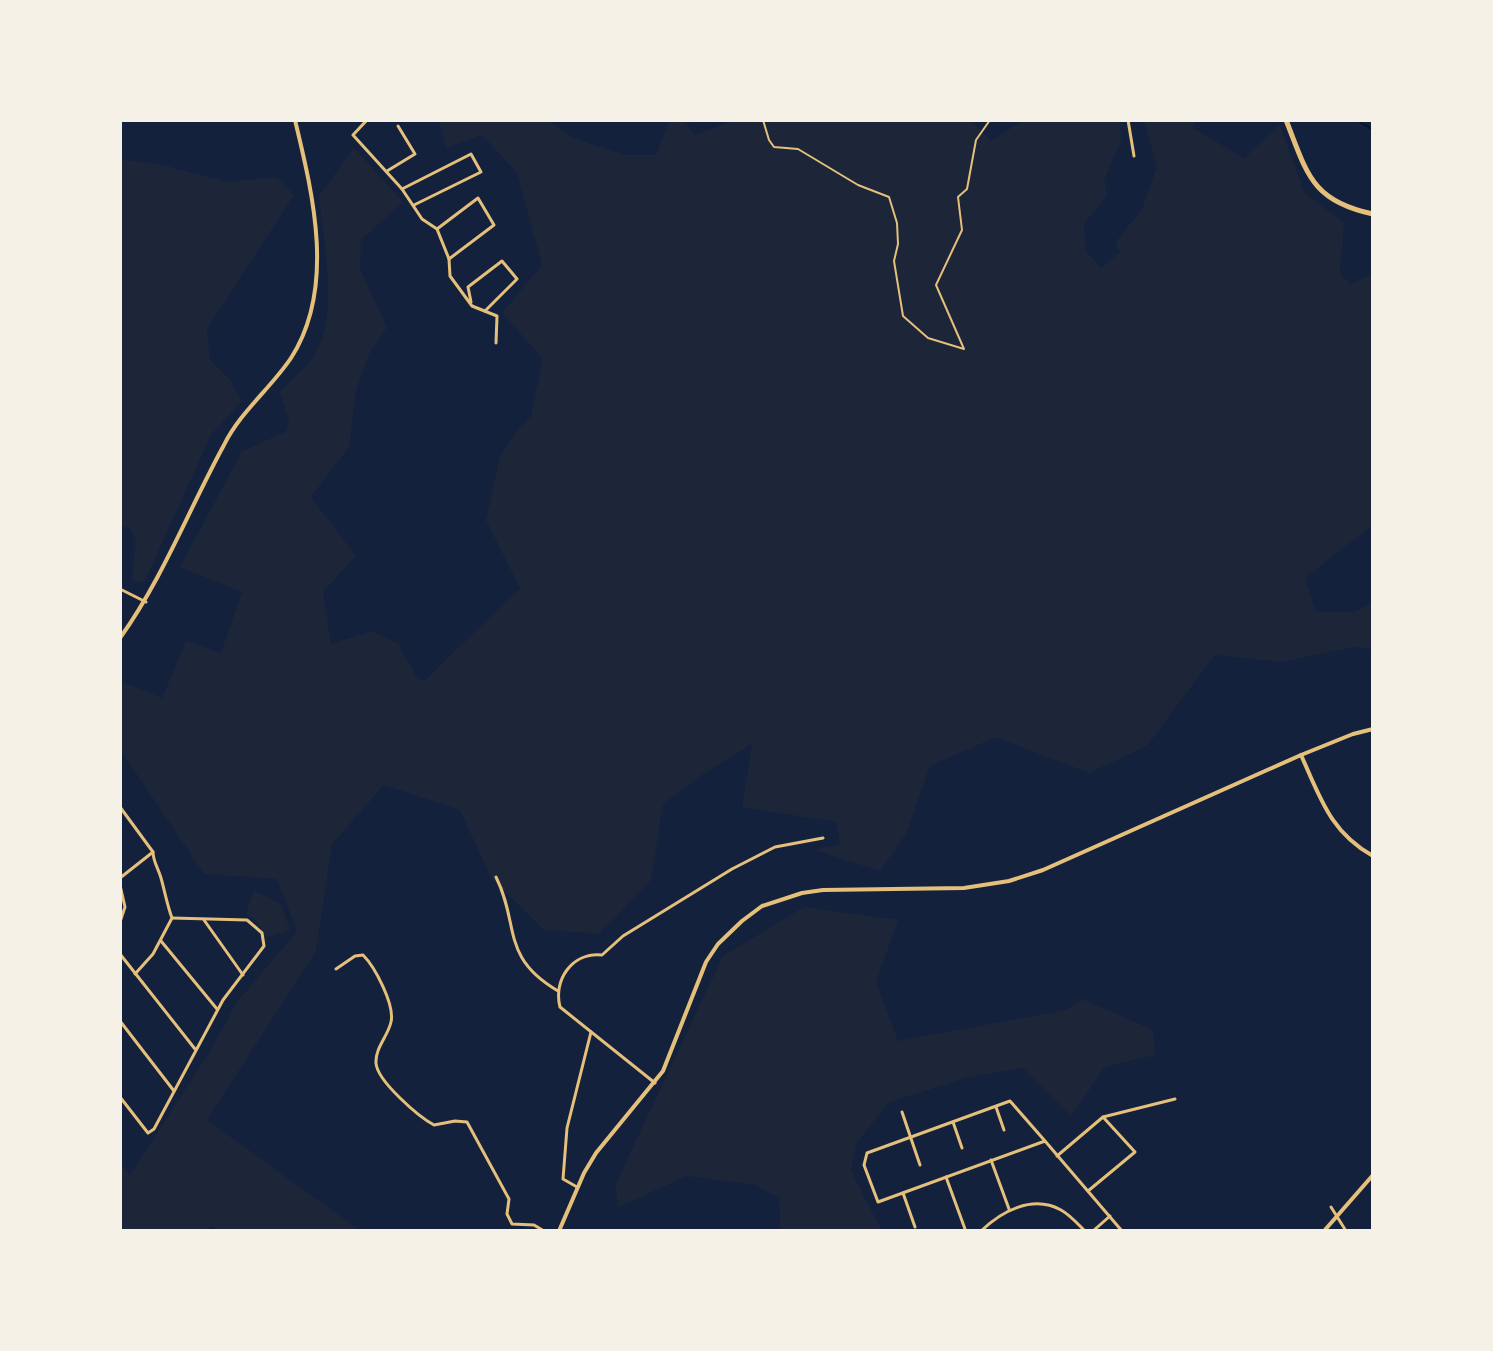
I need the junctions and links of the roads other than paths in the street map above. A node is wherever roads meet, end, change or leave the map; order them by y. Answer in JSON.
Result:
{"nodes":[{"id":1,"x":295,"y":120,"type":"edge"},
{"id":2,"x":367,"y":120,"type":"edge"},
{"id":3,"x":1128,"y":120,"type":"edge"},
{"id":4,"x":1286,"y":120,"type":"edge"},
{"id":5,"x":398,"y":126,"type":"dead end"},
{"id":6,"x":1134,"y":156,"type":"dead end"},
{"id":7,"x":387,"y":171,"type":"junction"},
{"id":8,"x":402,"y":189,"type":"junction"},
{"id":9,"x":414,"y":205,"type":"junction"},
{"id":10,"x":1373,"y":214,"type":"edge"},
{"id":11,"x":437,"y":229,"type":"junction"},
{"id":12,"x":449,"y":259,"type":"junction"},
{"id":13,"x":472,"y":306,"type":"junction"},
{"id":14,"x":485,"y":311,"type":"junction"},
{"id":15,"x":496,"y":343,"type":"dead end"},
{"id":16,"x":120,"y":589,"type":"edge"},
{"id":17,"x":146,"y":602,"type":"junction"},
{"id":18,"x":120,"y":638,"type":"edge"},
{"id":19,"x":1373,"y":729,"type":"edge"},
{"id":20,"x":1301,"y":755,"type":"junction"},
{"id":21,"x":120,"y":807,"type":"edge"},
{"id":22,"x":823,"y":838,"type":"dead end"},
{"id":23,"x":153,"y":852,"type":"junction"},
{"id":24,"x":1373,"y":856,"type":"edge"},
{"id":25,"x":496,"y":877,"type":"dead end"},
{"id":26,"x":120,"y":878,"type":"edge"},
{"id":27,"x":120,"y":885,"type":"edge"},
{"id":28,"x":172,"y":918,"type":"junction"},
{"id":29,"x":204,"y":920,"type":"junction"},
{"id":30,"x":120,"y":922,"type":"edge"},
{"id":31,"x":160,"y":940,"type":"junction"},
{"id":32,"x":120,"y":954,"type":"edge"},
{"id":33,"x":336,"y":969,"type":"dead end"},
{"id":34,"x":135,"y":974,"type":"junction"},
{"id":35,"x":243,"y":975,"type":"junction"},
{"id":36,"x":558,"y":991,"type":"junction"},
{"id":37,"x":217,"y":1009,"type":"junction"},
{"id":38,"x":120,"y":1021,"type":"edge"},
{"id":39,"x":591,"y":1032,"type":"junction"},
{"id":40,"x":195,"y":1049,"type":"junction"},
{"id":41,"x":655,"y":1083,"type":"junction"},
{"id":42,"x":174,"y":1091,"type":"junction"},
{"id":43,"x":120,"y":1097,"type":"edge"},
{"id":44,"x":1175,"y":1099,"type":"dead end"},
{"id":45,"x":996,"y":1106,"type":"junction"},
{"id":46,"x":902,"y":1112,"type":"dead end"},
{"id":47,"x":1103,"y":1117,"type":"junction"},
{"id":48,"x":953,"y":1122,"type":"junction"},
{"id":49,"x":1004,"y":1130,"type":"dead end"},
{"id":50,"x":910,"y":1137,"type":"junction"},
{"id":51,"x":1045,"y":1141,"type":"junction"},
{"id":52,"x":962,"y":1148,"type":"dead end"},
{"id":53,"x":1057,"y":1156,"type":"junction"},
{"id":54,"x":991,"y":1160,"type":"junction"},
{"id":55,"x":920,"y":1165,"type":"dead end"},
{"id":56,"x":1373,"y":1175,"type":"edge"},
{"id":57,"x":946,"y":1177,"type":"junction"},
{"id":58,"x":577,"y":1187,"type":"junction"},
{"id":59,"x":1088,"y":1191,"type":"junction"},
{"id":60,"x":903,"y":1193,"type":"junction"},
{"id":61,"x":1331,"y":1207,"type":"dead end"},
{"id":62,"x":1009,"y":1209,"type":"junction"},
{"id":63,"x":1110,"y":1216,"type":"junction"},
{"id":64,"x":1337,"y":1216,"type":"junction"},
{"id":65,"x":915,"y":1227,"type":"dead end"},
{"id":66,"x":965,"y":1229,"type":"dead end"},
{"id":67,"x":544,"y":1231,"type":"edge"},
{"id":68,"x":559,"y":1231,"type":"edge"},
{"id":69,"x":981,"y":1231,"type":"edge"},
{"id":70,"x":1085,"y":1231,"type":"edge"},
{"id":71,"x":1093,"y":1231,"type":"edge"},
{"id":72,"x":1122,"y":1231,"type":"edge"},
{"id":73,"x":1324,"y":1231,"type":"edge"},
{"id":74,"x":1346,"y":1231,"type":"edge"}],
"edges":[{"from":1,"to":17,"type":"street"},
{"from":2,"to":7,"type":"street"},
{"from":3,"to":6,"type":"street"},
{"from":4,"to":10,"type":"main road"},
{"from":5,"to":7,"type":"street"},
{"from":7,"to":8,"type":"street"},
{"from":8,"to":9,"type":"street"},
{"from":8,"to":9,"type":"street"},
{"from":9,"to":11,"type":"street"},
{"from":11,"to":12,"type":"street"},
{"from":11,"to":12,"type":"street"},
{"from":12,"to":13,"type":"street"},
{"from":13,"to":14,"type":"street"},
{"from":13,"to":14,"type":"street"},
{"from":14,"to":15,"type":"street"},
{"from":16,"to":17,"type":"street"},
{"from":17,"to":18,"type":"street"},
{"from":19,"to":20,"type":"street"},
{"from":20,"to":24,"type":"street"},
{"from":20,"to":41,"type":"street"},
{"from":21,"to":23,"type":"street"},
{"from":22,"to":36,"type":"street"},
{"from":23,"to":26,"type":"street"},
{"from":23,"to":28,"type":"street"},
{"from":25,"to":36,"type":"street"},
{"from":27,"to":30,"type":"street"},
{"from":28,"to":29,"type":"street"},
{"from":28,"to":31,"type":"street"},
{"from":29,"to":35,"type":"street"},
{"from":29,"to":35,"type":"street"},
{"from":31,"to":34,"type":"street"},
{"from":31,"to":37,"type":"street"},
{"from":32,"to":34,"type":"street"},
{"from":33,"to":67,"type":"street"},
{"from":34,"to":40,"type":"street"},
{"from":35,"to":37,"type":"street"},
{"from":36,"to":39,"type":"street"},
{"from":37,"to":40,"type":"street"},
{"from":38,"to":42,"type":"street"},
{"from":39,"to":41,"type":"street"},
{"from":39,"to":58,"type":"street"},
{"from":40,"to":42,"type":"street"},
{"from":41,"to":58,"type":"street"},
{"from":42,"to":43,"type":"street"},
{"from":44,"to":47,"type":"street"},
{"from":45,"to":48,"type":"street"},
{"from":45,"to":49,"type":"street"},
{"from":45,"to":51,"type":"street"},
{"from":46,"to":50,"type":"street"},
{"from":47,"to":53,"type":"street"},
{"from":47,"to":59,"type":"street"},
{"from":48,"to":50,"type":"street"},
{"from":48,"to":52,"type":"street"},
{"from":50,"to":55,"type":"street"},
{"from":50,"to":60,"type":"street"},
{"from":51,"to":53,"type":"street"},
{"from":51,"to":54,"type":"street"},
{"from":53,"to":59,"type":"street"},
{"from":54,"to":57,"type":"street"},
{"from":54,"to":62,"type":"street"},
{"from":56,"to":64,"type":"street"},
{"from":57,"to":60,"type":"street"},
{"from":57,"to":66,"type":"street"},
{"from":58,"to":68,"type":"street"},
{"from":59,"to":63,"type":"street"},
{"from":60,"to":65,"type":"street"},
{"from":61,"to":64,"type":"street"},
{"from":62,"to":69,"type":"street"},
{"from":62,"to":70,"type":"street"},
{"from":63,"to":71,"type":"street"},
{"from":63,"to":72,"type":"street"},
{"from":64,"to":73,"type":"street"},
{"from":64,"to":74,"type":"street"}]}
